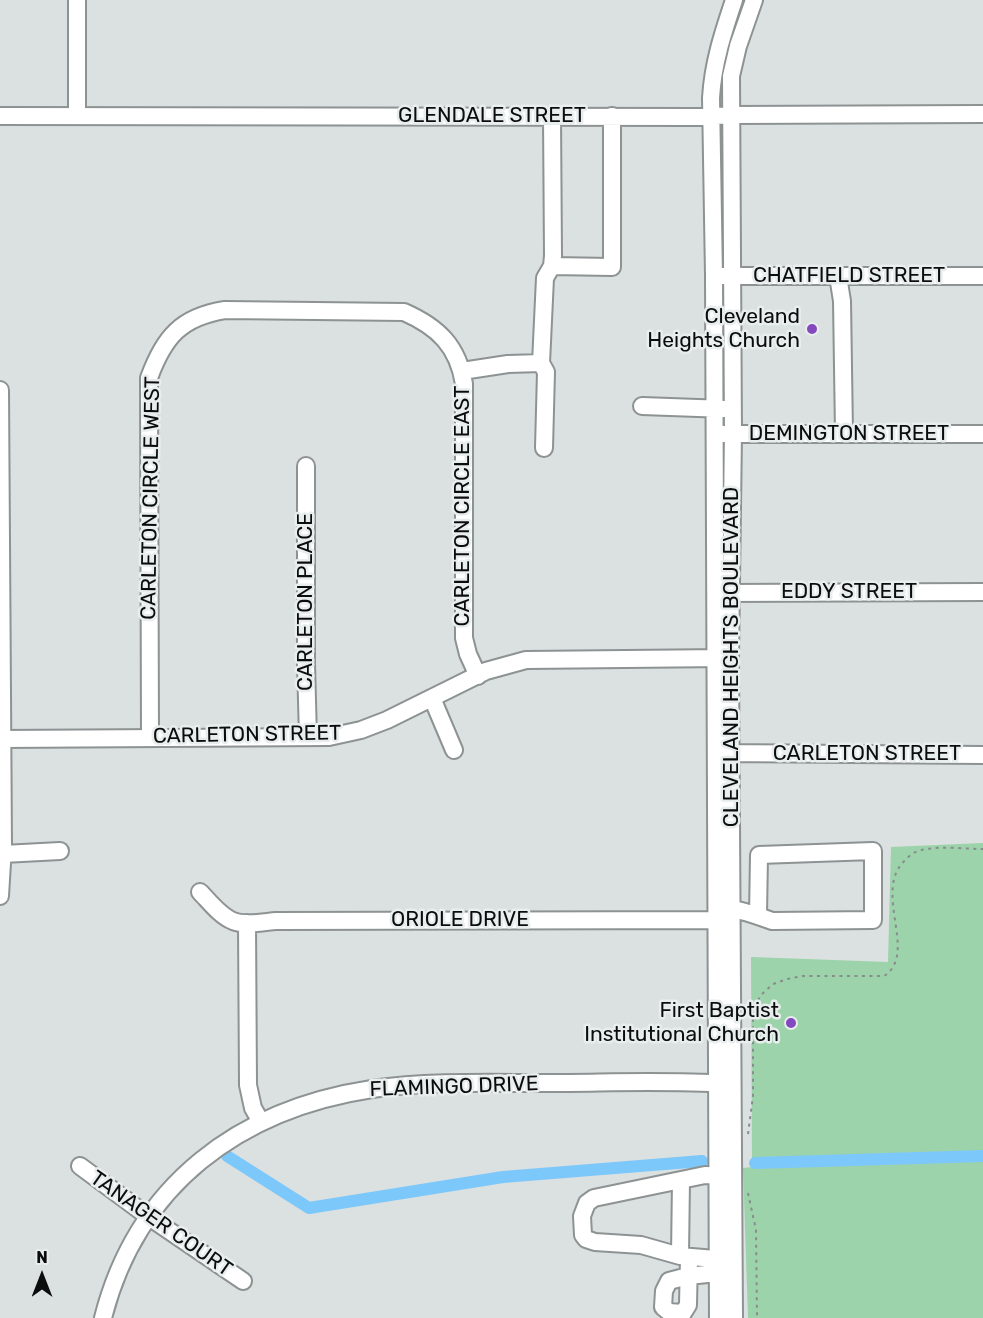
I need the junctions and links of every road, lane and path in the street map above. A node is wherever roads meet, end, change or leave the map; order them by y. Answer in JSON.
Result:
{"nodes":[{"id":1,"x":77,"y":0,"type":"edge"},
{"id":2,"x":734,"y":0,"type":"edge"},
{"id":3,"x":754,"y":0,"type":"edge"},
{"id":4,"x":732,"y":114,"type":"junction"},
{"id":5,"x":983,"y":114,"type":"edge"},
{"id":6,"x":0,"y":116,"type":"edge"},
{"id":7,"x":77,"y":116,"type":"junction"},
{"id":8,"x":712,"y":116,"type":"junction"},
{"id":9,"x":552,"y":117,"type":"junction"},
{"id":10,"x":612,"y":117,"type":"junction"},
{"id":11,"x":552,"y":266,"type":"junction"},
{"id":12,"x":714,"y":276,"type":"junction"},
{"id":13,"x":732,"y":276,"type":"junction"},
{"id":14,"x":838,"y":276,"type":"junction"},
{"id":15,"x":983,"y":276,"type":"edge"},
{"id":16,"x":309,"y":310,"type":"joint"},
{"id":17,"x":541,"y":363,"type":"junction"},
{"id":18,"x":462,"y":371,"type":"junction"},
{"id":19,"x":0,"y":390,"type":"edge"},
{"id":20,"x":642,"y":406,"type":"dead end"},
{"id":21,"x":714,"y":408,"type":"junction"},
{"id":22,"x":732,"y":409,"type":"junction"},
{"id":23,"x":844,"y":433,"type":"junction"},
{"id":24,"x":714,"y":434,"type":"junction"},
{"id":25,"x":733,"y":434,"type":"junction"},
{"id":26,"x":983,"y":434,"type":"edge"},
{"id":27,"x":544,"y":448,"type":"dead end"},
{"id":28,"x":306,"y":466,"type":"dead end"},
{"id":29,"x":983,"y":592,"type":"edge"},
{"id":30,"x":723,"y":593,"type":"junction"},
{"id":31,"x":722,"y":658,"type":"junction"},
{"id":32,"x":478,"y":676,"type":"junction"},
{"id":33,"x":432,"y":698,"type":"junction"},
{"id":34,"x":150,"y":738,"type":"junction"},
{"id":35,"x":308,"y":738,"type":"junction"},
{"id":36,"x":1,"y":739,"type":"edge"},
{"id":37,"x":454,"y":750,"type":"dead end"},
{"id":38,"x":723,"y":753,"type":"junction"},
{"id":39,"x":983,"y":754,"type":"edge"},
{"id":40,"x":983,"y":849,"type":"edge"},
{"id":41,"x":60,"y":851,"type":"dead end"},
{"id":42,"x":3,"y":854,"type":"junction"},
{"id":43,"x":200,"y":892,"type":"dead end"},
{"id":44,"x":0,"y":896,"type":"edge"},
{"id":45,"x":726,"y":916,"type":"junction"},
{"id":46,"x":758,"y":916,"type":"junction"},
{"id":47,"x":247,"y":923,"type":"junction"},
{"id":48,"x":725,"y":1084,"type":"junction"},
{"id":49,"x":261,"y":1122,"type":"junction"},
{"id":50,"x":747,"y":1136,"type":"dead end"},
{"id":51,"x":80,"y":1166,"type":"dead end"},
{"id":52,"x":725,"y":1176,"type":"junction"},
{"id":53,"x":681,"y":1180,"type":"junction"},
{"id":54,"x":747,"y":1189,"type":"dead end"},
{"id":55,"x":149,"y":1217,"type":"junction"},
{"id":56,"x":684,"y":1257,"type":"junction"},
{"id":57,"x":723,"y":1264,"type":"junction"},
{"id":58,"x":243,"y":1281,"type":"dead end"},
{"id":59,"x":103,"y":1318,"type":"edge"},
{"id":60,"x":718,"y":1318,"type":"edge"},
{"id":61,"x":734,"y":1318,"type":"edge"},
{"id":62,"x":757,"y":1318,"type":"edge"}],
"edges":[{"from":1,"to":7,"type":"street"},
{"from":2,"to":8,"type":"street","name":"CLEVELAND HEIGHTS BOULEVARD"},
{"from":3,"to":4,"type":"street","name":"CLEVELAND HEIGHTS BOULEVARD"},
{"from":4,"to":5,"type":"street","name":"GLENDALE STREET"},
{"from":4,"to":8,"type":"street","name":"GLENDALE STREET"},
{"from":4,"to":13,"type":"street","name":"CLEVELAND HEIGHTS BOULEVARD"},
{"from":6,"to":7,"type":"street","name":"GLENDALE STREET"},
{"from":7,"to":9,"type":"street","name":"GLENDALE STREET"},
{"from":8,"to":10,"type":"street","name":"GLENDALE STREET"},
{"from":8,"to":12,"type":"street","name":"CLEVELAND HEIGHTS BOULEVARD"},
{"from":9,"to":10,"type":"street","name":"GLENDALE STREET"},
{"from":9,"to":11,"type":"street"},
{"from":10,"to":11,"type":"street"},
{"from":11,"to":17,"type":"street"},
{"from":12,"to":13,"type":"street","name":"CHATFIELD STREET"},
{"from":12,"to":21,"type":"street","name":"CLEVELAND HEIGHTS BOULEVARD"},
{"from":13,"to":14,"type":"street","name":"CHATFIELD STREET"},
{"from":13,"to":22,"type":"street","name":"CLEVELAND HEIGHTS BOULEVARD"},
{"from":14,"to":15,"type":"street","name":"CHATFIELD STREET"},
{"from":14,"to":23,"type":"street"},
{"from":16,"to":18,"type":"street","name":"CARLETON CIRCLE EAST"},
{"from":16,"to":34,"type":"street","name":"CARLETON CIRCLE WEST"},
{"from":17,"to":18,"type":"street"},
{"from":17,"to":27,"type":"street"},
{"from":18,"to":32,"type":"street","name":"CARLETON CIRCLE EAST"},
{"from":19,"to":36,"type":"street"},
{"from":20,"to":21,"type":"street"},
{"from":21,"to":22,"type":"street"},
{"from":21,"to":24,"type":"street","name":"CLEVELAND HEIGHTS BOULEVARD"},
{"from":22,"to":25,"type":"street","name":"CLEVELAND HEIGHTS BOULEVARD"},
{"from":23,"to":25,"type":"street","name":"DEMINGTON STREET"},
{"from":23,"to":26,"type":"street","name":"DEMINGTON STREET"},
{"from":24,"to":25,"type":"street","name":"DEMINGTON STREET"},
{"from":24,"to":30,"type":"street","name":"CLEVELAND HEIGHTS BOULEVARD"},
{"from":25,"to":30,"type":"street","name":"CLEVELAND HEIGHTS BOULEVARD"},
{"from":28,"to":35,"type":"street","name":"CARLETON PLACE"},
{"from":29,"to":30,"type":"street","name":"EDDY STREET"},
{"from":30,"to":31,"type":"street","name":"CLEVELAND HEIGHTS BOULEVARD"},
{"from":31,"to":32,"type":"street","name":"CARLETON STREET"},
{"from":31,"to":38,"type":"street","name":"CLEVELAND HEIGHTS BOULEVARD"},
{"from":32,"to":33,"type":"street","name":"CARLETON STREET"},
{"from":33,"to":35,"type":"street","name":"CARLETON STREET"},
{"from":33,"to":37,"type":"street"},
{"from":34,"to":35,"type":"street","name":"CARLETON STREET"},
{"from":34,"to":36,"type":"street","name":"CARLETON STREET"},
{"from":36,"to":42,"type":"street"},
{"from":38,"to":39,"type":"street","name":"CARLETON STREET"},
{"from":38,"to":45,"type":"street","name":"CLEVELAND HEIGHTS BOULEVARD"},
{"from":40,"to":50,"type":"path"},
{"from":41,"to":42,"type":"street"},
{"from":42,"to":44,"type":"street"},
{"from":43,"to":47,"type":"street","name":"ORIOLE DRIVE"},
{"from":45,"to":46,"type":"street","name":"ORIOLE DRIVE"},
{"from":45,"to":47,"type":"street","name":"ORIOLE DRIVE"},
{"from":45,"to":48,"type":"street","name":"CLEVELAND HEIGHTS BOULEVARD"},
{"from":46,"to":46,"type":"street","name":"ORIOLE DRIVE"},
{"from":47,"to":49,"type":"street"},
{"from":48,"to":49,"type":"street","name":"FLAMINGO DRIVE"},
{"from":48,"to":52,"type":"street","name":"CLEVELAND HEIGHTS BOULEVARD"},
{"from":49,"to":55,"type":"street","name":"FLAMINGO DRIVE"},
{"from":51,"to":55,"type":"street","name":"TANAGER COURT"},
{"from":52,"to":53,"type":"street"},
{"from":52,"to":57,"type":"street","name":"CLEVELAND HEIGHTS BOULEVARD"},
{"from":53,"to":56,"type":"street"},
{"from":53,"to":56,"type":"street"},
{"from":54,"to":62,"type":"path"},
{"from":55,"to":58,"type":"street","name":"TANAGER COURT"},
{"from":55,"to":59,"type":"street","name":"FLAMINGO DRIVE"},
{"from":56,"to":57,"type":"street"},
{"from":56,"to":57,"type":"street"},
{"from":57,"to":60,"type":"street","name":"CLEVELAND HEIGHTS BOULEVARD"},
{"from":57,"to":61,"type":"street","name":"CLEVELAND HEIGHTS BOULEVARD"}]}
